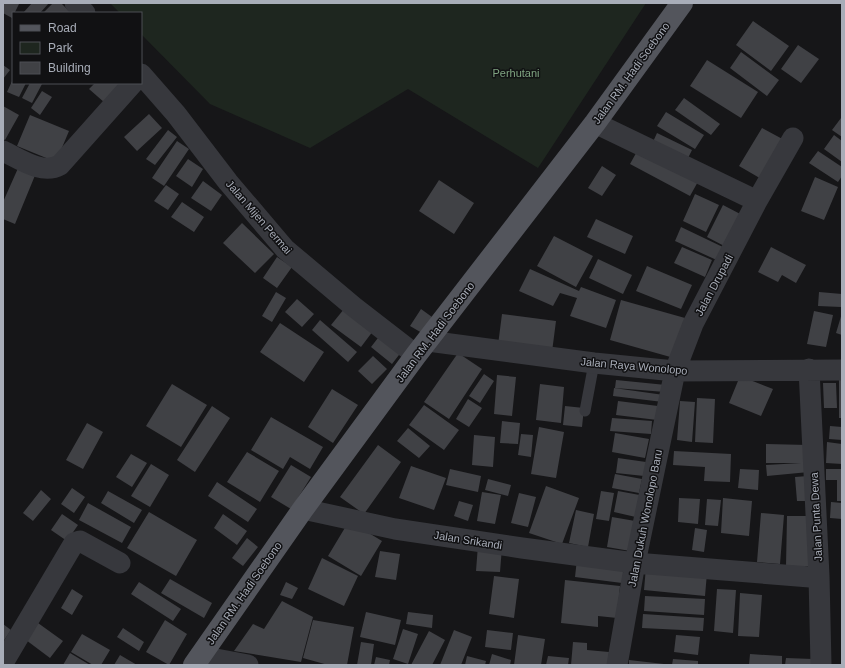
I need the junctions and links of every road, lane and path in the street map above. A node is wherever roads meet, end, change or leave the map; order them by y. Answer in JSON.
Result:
{"nodes":[{"id":1,"x":682,"y":3,"type":"edge"},
{"id":2,"x":142,"y":75,"type":"edge"},
{"id":3,"x":132,"y":84,"type":"edge"},
{"id":4,"x":595,"y":123,"type":"junction"},
{"id":5,"x":793,"y":138,"type":"dead end"},
{"id":6,"x":3,"y":151,"type":"edge"},
{"id":7,"x":758,"y":201,"type":"junction"},
{"id":8,"x":422,"y":348,"type":"junction"},
{"id":9,"x":594,"y":363,"type":"junction"},
{"id":10,"x":809,"y":370,"type":"junction"},
{"id":11,"x":842,"y":370,"type":"edge"},
{"id":12,"x":674,"y":371,"type":"junction"},
{"id":13,"x":585,"y":411,"type":"dead end"},
{"id":14,"x":303,"y":509,"type":"junction"},
{"id":15,"x":120,"y":563,"type":"dead end"},
{"id":16,"x":635,"y":563,"type":"junction"},
{"id":17,"x":819,"y":576,"type":"junction"},
{"id":18,"x":197,"y":660,"type":"edge"},
{"id":19,"x":3,"y":663,"type":"edge"},
{"id":20,"x":248,"y":665,"type":"edge"},
{"id":21,"x":617,"y":665,"type":"edge"},
{"id":22,"x":821,"y":665,"type":"edge"}],
"edges":[{"from":1,"to":4,"type":"main road","name":"Jalan RM. Hadi Soebono"},
{"from":2,"to":8,"type":"street","name":"Jalan Mijen Permai"},
{"from":3,"to":6,"type":"street"},
{"from":4,"to":7,"type":"street"},
{"from":4,"to":8,"type":"main road","name":"Jalan RM. Hadi Soebono"},
{"from":5,"to":7,"type":"street","name":"Jalan Drupadi"},
{"from":7,"to":12,"type":"street","name":"Jalan Drupadi"},
{"from":8,"to":9,"type":"street","name":"Jalan Raya Wonolopo"},
{"from":8,"to":14,"type":"main road","name":"Jalan RM. Hadi Soebono"},
{"from":9,"to":12,"type":"street","name":"Jalan Raya Wonolopo"},
{"from":9,"to":13,"type":"lane"},
{"from":10,"to":11,"type":"street","name":"Jalan Raya Wonolopo"},
{"from":10,"to":12,"type":"street","name":"Jalan Raya Wonolopo"},
{"from":10,"to":17,"type":"street","name":"Jalan Punta Dewa"},
{"from":12,"to":16,"type":"street","name":"Jalan Dukuh Wonolopo Baru"},
{"from":14,"to":16,"type":"street","name":"Jalan Srikandi"},
{"from":14,"to":18,"type":"main road","name":"Jalan RM. Hadi Soebono"},
{"from":15,"to":19,"type":"street"},
{"from":16,"to":17,"type":"street","name":"Jalan Srikandi"},
{"from":16,"to":21,"type":"street","name":"Jalan Dukuh Wonolopo Baru"},
{"from":17,"to":22,"type":"street","name":"Jalan Punta Dewa"},
{"from":18,"to":20,"type":"street"}]}
